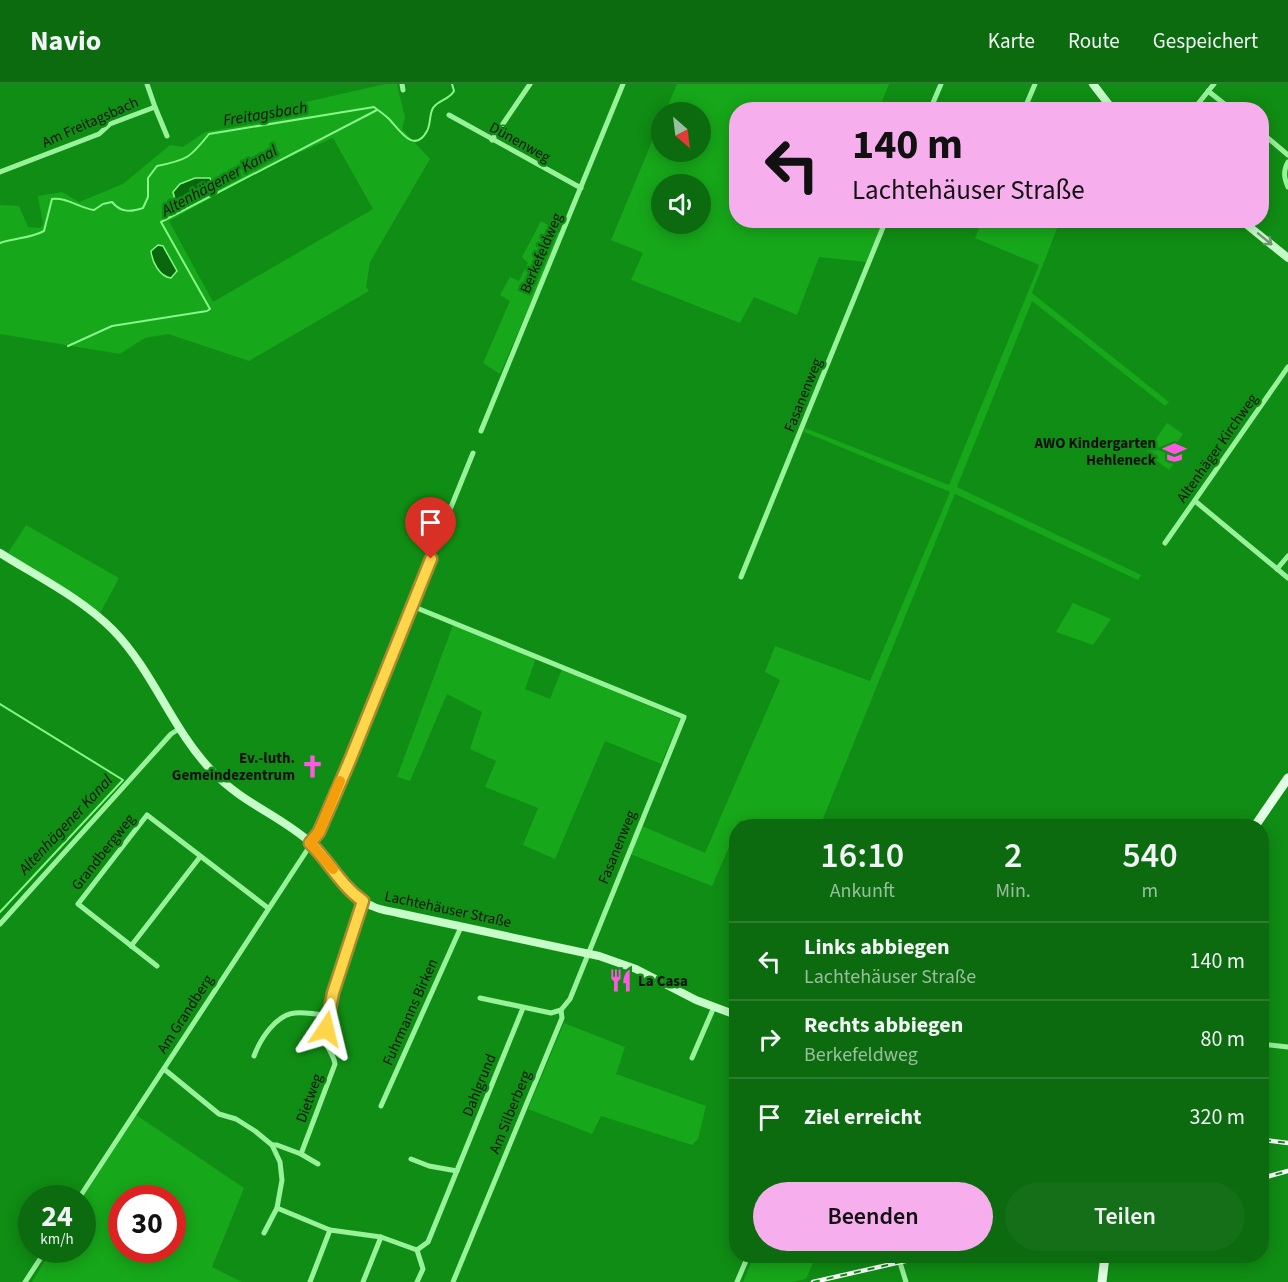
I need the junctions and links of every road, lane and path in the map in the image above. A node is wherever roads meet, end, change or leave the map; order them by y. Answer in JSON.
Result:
{"nodes":[{"id":1,"x":147,"y":84,"type":"edge"},
{"id":2,"x":530,"y":84,"type":"edge"},
{"id":3,"x":623,"y":84,"type":"edge"},
{"id":4,"x":941,"y":84,"type":"edge"},
{"id":5,"x":1035,"y":84,"type":"edge"},
{"id":6,"x":1093,"y":84,"type":"edge"},
{"id":7,"x":1214,"y":84,"type":"edge"},
{"id":8,"x":1208,"y":91,"type":"junction"},
{"id":9,"x":933,"y":102,"type":"edge"},
{"id":10,"x":1027,"y":102,"type":"edge"},
{"id":11,"x":1107,"y":102,"type":"edge"},
{"id":12,"x":1199,"y":102,"type":"edge"},
{"id":13,"x":1222,"y":102,"type":"edge"},
{"id":14,"x":155,"y":107,"type":"junction"},
{"id":15,"x":449,"y":115,"type":"dead end"},
{"id":16,"x":167,"y":136,"type":"dead end"},
{"id":17,"x":492,"y":140,"type":"junction"},
{"id":18,"x":1269,"y":140,"type":"edge"},
{"id":19,"x":1288,"y":155,"type":"edge"},
{"id":20,"x":1288,"y":162,"type":"edge"},
{"id":21,"x":0,"y":172,"type":"edge"},
{"id":22,"x":1288,"y":187,"type":"edge"},
{"id":23,"x":581,"y":188,"type":"junction"},
{"id":24,"x":883,"y":228,"type":"edge"},
{"id":25,"x":1251,"y":228,"type":"edge"},
{"id":26,"x":1288,"y":258,"type":"edge"},
{"id":27,"x":1288,"y":367,"type":"edge"},
{"id":28,"x":481,"y":431,"type":"dead end"},
{"id":29,"x":473,"y":453,"type":"dead end"},
{"id":30,"x":1195,"y":501,"type":"junction"},
{"id":31,"x":1165,"y":543,"type":"dead end"},
{"id":32,"x":0,"y":553,"type":"edge"},
{"id":33,"x":1288,"y":556,"type":"edge"},
{"id":34,"x":1277,"y":569,"type":"junction"},
{"id":35,"x":741,"y":577,"type":"dead end"},
{"id":36,"x":1288,"y":578,"type":"edge"},
{"id":37,"x":412,"y":606,"type":"junction"},
{"id":38,"x":179,"y":729,"type":"junction"},
{"id":39,"x":1288,"y":778,"type":"edge"},
{"id":40,"x":1260,"y":819,"type":"edge"},
{"id":41,"x":310,"y":843,"type":"junction"},
{"id":42,"x":200,"y":857,"type":"junction"},
{"id":43,"x":363,"y":901,"type":"junction"},
{"id":44,"x":268,"y":909,"type":"junction"},
{"id":45,"x":0,"y":924,"type":"edge"},
{"id":46,"x":461,"y":927,"type":"junction"},
{"id":47,"x":131,"y":946,"type":"junction"},
{"id":48,"x":587,"y":953,"type":"junction"},
{"id":49,"x":157,"y":966,"type":"dead end"},
{"id":50,"x":480,"y":998,"type":"dead end"},
{"id":51,"x":714,"y":1007,"type":"junction"},
{"id":52,"x":523,"y":1008,"type":"junction"},
{"id":53,"x":561,"y":1010,"type":"junction"},
{"id":54,"x":729,"y":1012,"type":"edge"},
{"id":55,"x":328,"y":1016,"type":"junction"},
{"id":56,"x":1269,"y":1045,"type":"edge"},
{"id":57,"x":1288,"y":1047,"type":"edge"},
{"id":58,"x":254,"y":1056,"type":"dead end"},
{"id":59,"x":693,"y":1058,"type":"dead end"},
{"id":60,"x":164,"y":1069,"type":"junction"},
{"id":61,"x":381,"y":1106,"type":"dead end"},
{"id":62,"x":272,"y":1145,"type":"junction"},
{"id":63,"x":301,"y":1154,"type":"junction"},
{"id":64,"x":411,"y":1159,"type":"dead end"},
{"id":65,"x":318,"y":1164,"type":"dead end"},
{"id":66,"x":457,"y":1171,"type":"junction"},
{"id":67,"x":88,"y":1185,"type":"edge"},
{"id":68,"x":277,"y":1208,"type":"junction"},
{"id":69,"x":330,"y":1230,"type":"junction"},
{"id":70,"x":264,"y":1233,"type":"dead end"},
{"id":71,"x":381,"y":1237,"type":"junction"},
{"id":72,"x":417,"y":1250,"type":"junction"},
{"id":73,"x":37,"y":1263,"type":"edge"},
{"id":74,"x":745,"y":1263,"type":"edge"},
{"id":75,"x":900,"y":1263,"type":"edge"},
{"id":76,"x":1104,"y":1263,"type":"edge"},
{"id":77,"x":25,"y":1282,"type":"edge"},
{"id":78,"x":310,"y":1282,"type":"edge"},
{"id":79,"x":363,"y":1282,"type":"edge"},
{"id":80,"x":417,"y":1282,"type":"edge"},
{"id":81,"x":453,"y":1282,"type":"edge"},
{"id":82,"x":737,"y":1282,"type":"edge"},
{"id":83,"x":906,"y":1282,"type":"edge"},
{"id":84,"x":1102,"y":1282,"type":"edge"}],
"edges":[{"from":1,"to":14,"type":"street","name":"Am Freitagsbach"},
{"from":2,"to":17,"type":"street"},
{"from":3,"to":23,"type":"street","name":"Berkefeldweg"},
{"from":4,"to":9,"type":"street"},
{"from":5,"to":10,"type":"street"},
{"from":6,"to":11,"type":"street"},
{"from":7,"to":8,"type":"street"},
{"from":8,"to":12,"type":"street"},
{"from":8,"to":13,"type":"street"},
{"from":14,"to":16,"type":"street","name":"Am Freitagsbach"},
{"from":14,"to":21,"type":"street","name":"Am Freitagsbach"},
{"from":15,"to":17,"type":"street","name":"Dünenweg"},
{"from":17,"to":23,"type":"street","name":"Dünenweg"},
{"from":18,"to":19,"type":"street"},
{"from":20,"to":22,"type":"street"},
{"from":23,"to":28,"type":"street","name":"Berkefeldweg"},
{"from":24,"to":35,"type":"street","name":"Fasanenweg"},
{"from":25,"to":26,"type":"street","one_way":true},
{"from":27,"to":30,"type":"street","name":"Altenhäger Kirchweg"},
{"from":29,"to":37,"type":"street"},
{"from":30,"to":31,"type":"street","name":"Altenhäger Kirchweg"},
{"from":30,"to":34,"type":"street"},
{"from":32,"to":38,"type":"street","name":"Lachtehäuser Straße"},
{"from":33,"to":34,"type":"street"},
{"from":34,"to":36,"type":"street"},
{"from":37,"to":41,"type":"street"},
{"from":37,"to":48,"type":"street","name":"Fasanenweg"},
{"from":38,"to":41,"type":"street","name":"Lachtehäuser Straße"},
{"from":38,"to":45,"type":"street"},
{"from":39,"to":40,"type":"main road"},
{"from":41,"to":43,"type":"street","name":"Lachtehäuser Straße"},
{"from":41,"to":44,"type":"street","name":"Am Grandberg"},
{"from":42,"to":44,"type":"street","name":"Grandbergweg"},
{"from":42,"to":47,"type":"street"},
{"from":42,"to":47,"type":"street","name":"Grandbergweg"},
{"from":43,"to":46,"type":"street","name":"Lachtehäuser Straße"},
{"from":43,"to":55,"type":"street","name":"Dietweg"},
{"from":44,"to":60,"type":"street","name":"Am Grandberg"},
{"from":46,"to":48,"type":"street","name":"Lachtehäuser Straße"},
{"from":46,"to":61,"type":"street","name":"Fuhrmanns Birken"},
{"from":47,"to":49,"type":"street","name":"Grandbergweg"},
{"from":48,"to":51,"type":"street","name":"Lachtehäuser Straße"},
{"from":48,"to":53,"type":"street","name":"Am Silberberg"},
{"from":50,"to":52,"type":"street"},
{"from":51,"to":54,"type":"street","name":"Lachtehäuser Straße"},
{"from":51,"to":59,"type":"street"},
{"from":52,"to":53,"type":"street"},
{"from":52,"to":66,"type":"street","name":"Dahlgrund"},
{"from":53,"to":81,"type":"street","name":"Am Silberberg"},
{"from":55,"to":58,"type":"street"},
{"from":55,"to":63,"type":"street","name":"Dietweg"},
{"from":56,"to":57,"type":"street"},
{"from":60,"to":62,"type":"street"},
{"from":60,"to":67,"type":"street","name":"Am Grandberg"},
{"from":62,"to":63,"type":"street"},
{"from":62,"to":68,"type":"street"},
{"from":63,"to":65,"type":"street"},
{"from":64,"to":66,"type":"street"},
{"from":66,"to":72,"type":"street","name":"Dahlgrund"},
{"from":68,"to":69,"type":"street"},
{"from":68,"to":70,"type":"street"},
{"from":69,"to":71,"type":"street"},
{"from":69,"to":78,"type":"street"},
{"from":71,"to":72,"type":"street"},
{"from":71,"to":79,"type":"street"},
{"from":72,"to":80,"type":"street"},
{"from":73,"to":77,"type":"street"},
{"from":74,"to":82,"type":"street"},
{"from":75,"to":83,"type":"street"},
{"from":76,"to":84,"type":"main road"}]}
